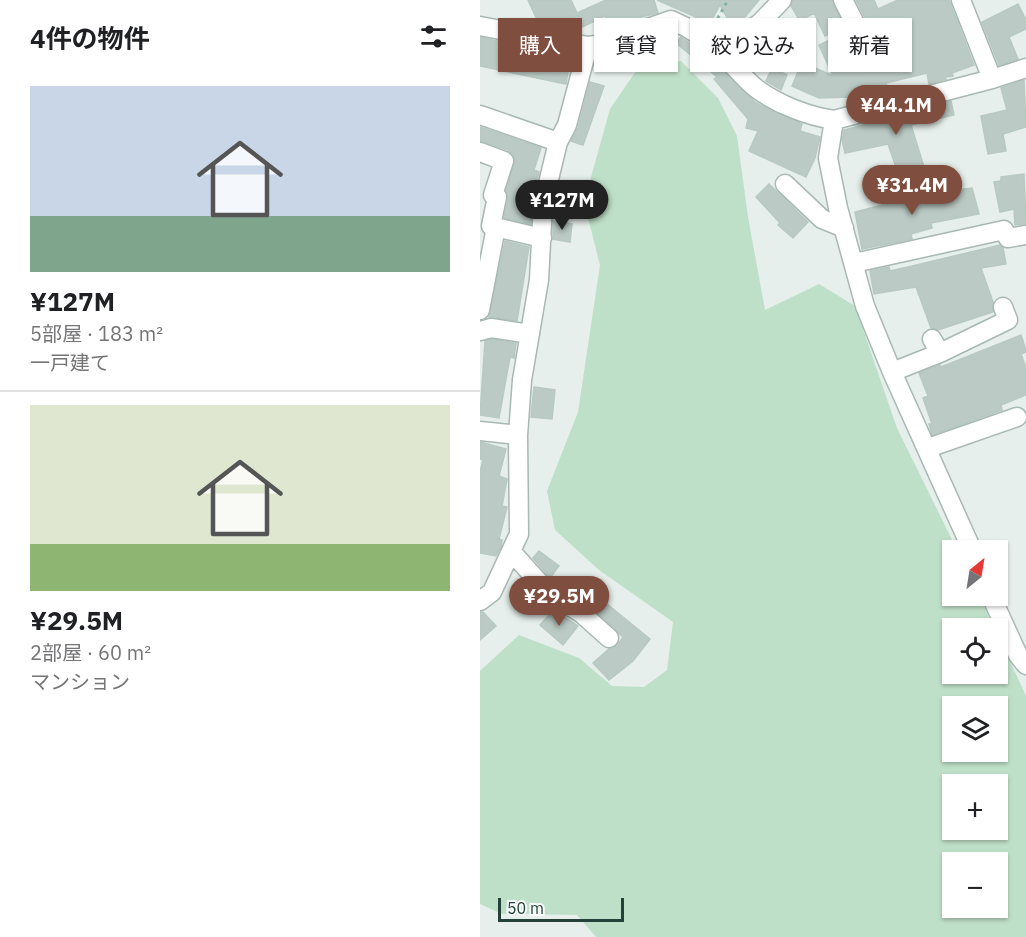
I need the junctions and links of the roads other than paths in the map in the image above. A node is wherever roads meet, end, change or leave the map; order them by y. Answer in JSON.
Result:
{"nodes":[{"id":1,"x":781,"y":0,"type":"edge"},
{"id":2,"x":843,"y":0,"type":"edge"},
{"id":3,"x":961,"y":0,"type":"edge"},
{"id":4,"x":765,"y":18,"type":"edge"},
{"id":5,"x":852,"y":18,"type":"edge"},
{"id":6,"x":480,"y":26,"type":"edge"},
{"id":7,"x":690,"y":28,"type":"edge"},
{"id":8,"x":588,"y":46,"type":"junction"},
{"id":9,"x":1026,"y":68,"type":"edge"},
{"id":10,"x":740,"y":72,"type":"edge"},
{"id":11,"x":992,"y":79,"type":"junction"},
{"id":12,"x":480,"y":115,"type":"edge"},
{"id":13,"x":834,"y":120,"type":"junction"},
{"id":14,"x":558,"y":142,"type":"junction"},
{"id":15,"x":480,"y":152,"type":"edge"},
{"id":16,"x":785,"y":184,"type":"dead end"},
{"id":17,"x":486,"y":193,"type":"edge"},
{"id":18,"x":489,"y":227,"type":"edge"},
{"id":19,"x":844,"y":228,"type":"junction"},
{"id":20,"x":1026,"y":235,"type":"edge"},
{"id":21,"x":542,"y":238,"type":"junction"},
{"id":22,"x":854,"y":262,"type":"junction"},
{"id":23,"x":1003,"y":307,"type":"dead end"},
{"id":24,"x":480,"y":310,"type":"edge"},
{"id":25,"x":480,"y":331,"type":"edge"},
{"id":26,"x":530,"y":334,"type":"junction"},
{"id":27,"x":892,"y":372,"type":"junction"},
{"id":28,"x":1017,"y":417,"type":"dead end"},
{"id":29,"x":480,"y":430,"type":"edge"},
{"id":30,"x":518,"y":435,"type":"junction"},
{"id":31,"x":928,"y":448,"type":"junction"},
{"id":32,"x":968,"y":540,"type":"edge"},
{"id":33,"x":511,"y":550,"type":"junction"},
{"id":34,"x":480,"y":601,"type":"edge"},
{"id":35,"x":996,"y":606,"type":"edge"},
{"id":36,"x":609,"y":638,"type":"dead end"},
{"id":37,"x":1026,"y":665,"type":"edge"}],
"edges":[{"from":1,"to":4,"type":"street"},
{"from":2,"to":5,"type":"street"},
{"from":3,"to":11,"type":"street"},
{"from":6,"to":8,"type":"street"},
{"from":7,"to":8,"type":"street"},
{"from":8,"to":14,"type":"street"},
{"from":9,"to":11,"type":"street"},
{"from":10,"to":13,"type":"street"},
{"from":11,"to":13,"type":"street"},
{"from":12,"to":14,"type":"street"},
{"from":13,"to":19,"type":"street"},
{"from":14,"to":21,"type":"street"},
{"from":15,"to":17,"type":"street"},
{"from":16,"to":19,"type":"street"},
{"from":17,"to":18,"type":"street"},
{"from":18,"to":21,"type":"street"},
{"from":18,"to":24,"type":"street"},
{"from":19,"to":22,"type":"street"},
{"from":20,"to":22,"type":"street"},
{"from":21,"to":26,"type":"street"},
{"from":22,"to":27,"type":"street"},
{"from":23,"to":27,"type":"street"},
{"from":25,"to":26,"type":"street"},
{"from":26,"to":30,"type":"street"},
{"from":27,"to":31,"type":"street"},
{"from":28,"to":31,"type":"street"},
{"from":29,"to":30,"type":"street"},
{"from":30,"to":33,"type":"street"},
{"from":31,"to":32,"type":"street"},
{"from":33,"to":34,"type":"street"},
{"from":33,"to":36,"type":"street"},
{"from":35,"to":37,"type":"street"}]}
